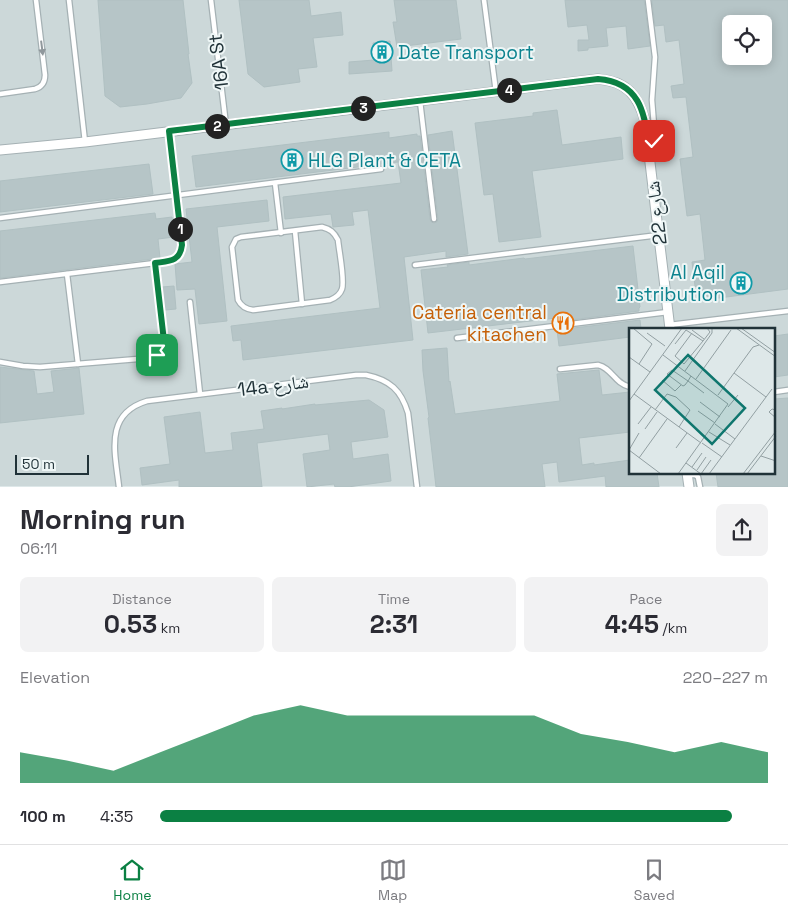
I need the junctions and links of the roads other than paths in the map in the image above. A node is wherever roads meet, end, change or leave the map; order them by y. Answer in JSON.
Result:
{"nodes":[{"id":1,"x":36,"y":0,"type":"edge"},
{"id":2,"x":69,"y":0,"type":"edge"},
{"id":3,"x":211,"y":0,"type":"edge"},
{"id":4,"x":484,"y":0,"type":"edge"},
{"id":5,"x":648,"y":0,"type":"edge"},
{"id":6,"x":496,"y":92,"type":"junction"},
{"id":7,"x":0,"y":94,"type":"edge"},
{"id":8,"x":420,"y":101,"type":"junction"},
{"id":9,"x":226,"y":125,"type":"junction"},
{"id":10,"x":169,"y":131,"type":"junction"},
{"id":11,"x":85,"y":142,"type":"junction"},
{"id":12,"x":649,"y":146,"type":"junction"},
{"id":13,"x":0,"y":150,"type":"edge"},
{"id":14,"x":381,"y":169,"type":"dead end"},
{"id":15,"x":275,"y":183,"type":"junction"},
{"id":16,"x":176,"y":196,"type":"junction"},
{"id":17,"x":0,"y":218,"type":"edge"},
{"id":18,"x":434,"y":219,"type":"dead end"},
{"id":19,"x":295,"y":231,"type":"junction"},
{"id":20,"x":281,"y":232,"type":"junction"},
{"id":21,"x":659,"y":235,"type":"junction"},
{"id":22,"x":155,"y":263,"type":"junction"},
{"id":23,"x":414,"y":265,"type":"dead end"},
{"id":24,"x":67,"y":274,"type":"junction"},
{"id":25,"x":0,"y":282,"type":"edge"},
{"id":26,"x":190,"y":302,"type":"dead end"},
{"id":27,"x":302,"y":304,"type":"junction"},
{"id":28,"x":788,"y":311,"type":"edge"},
{"id":29,"x":668,"y":312,"type":"junction"},
{"id":30,"x":670,"y":327,"type":"edge"},
{"id":31,"x":457,"y":338,"type":"dead end"},
{"id":32,"x":0,"y":362,"type":"edge"},
{"id":33,"x":78,"y":364,"type":"junction"},
{"id":34,"x":560,"y":369,"type":"dead end"},
{"id":35,"x":629,"y":387,"type":"edge"},
{"id":36,"x":200,"y":394,"type":"junction"},
{"id":37,"x":687,"y":474,"type":"edge"},
{"id":38,"x":119,"y":486,"type":"edge"},
{"id":39,"x":417,"y":486,"type":"edge"},
{"id":40,"x":689,"y":486,"type":"edge"},
{"id":41,"x":700,"y":486,"type":"edge"}],
"edges":[{"from":1,"to":7,"type":"lane","one_way":true},
{"from":2,"to":11,"type":"lane"},
{"from":3,"to":9,"type":"lane","name":"16A St"},
{"from":4,"to":6,"type":"lane"},
{"from":5,"to":12,"type":"lane"},
{"from":6,"to":8,"type":"street"},
{"from":6,"to":12,"type":"street","name":"شارع 22"},
{"from":8,"to":9,"type":"street"},
{"from":8,"to":18,"type":"lane"},
{"from":9,"to":10,"type":"street"},
{"from":10,"to":11,"type":"street"},
{"from":10,"to":16,"type":"lane"},
{"from":11,"to":13,"type":"street"},
{"from":12,"to":21,"type":"street","name":"شارع 22"},
{"from":14,"to":15,"type":"lane"},
{"from":15,"to":16,"type":"lane"},
{"from":15,"to":20,"type":"lane"},
{"from":16,"to":17,"type":"lane"},
{"from":16,"to":22,"type":"lane"},
{"from":19,"to":20,"type":"lane"},
{"from":19,"to":27,"type":"lane"},
{"from":19,"to":27,"type":"lane"},
{"from":20,"to":27,"type":"lane"},
{"from":21,"to":23,"type":"lane"},
{"from":21,"to":29,"type":"street","name":"شارع 22"},
{"from":22,"to":24,"type":"lane"},
{"from":22,"to":33,"type":"lane"},
{"from":24,"to":25,"type":"lane"},
{"from":24,"to":33,"type":"lane"},
{"from":26,"to":36,"type":"lane"},
{"from":28,"to":30,"type":"lane"},
{"from":29,"to":30,"type":"street","name":"شارع 22"},
{"from":29,"to":31,"type":"lane"},
{"from":32,"to":33,"type":"lane"},
{"from":34,"to":35,"type":"lane"},
{"from":36,"to":38,"type":"lane","name":"14a شارع"},
{"from":36,"to":39,"type":"lane","name":"14a شارع"},
{"from":37,"to":40,"type":"street"},
{"from":37,"to":41,"type":"lane"}]}
